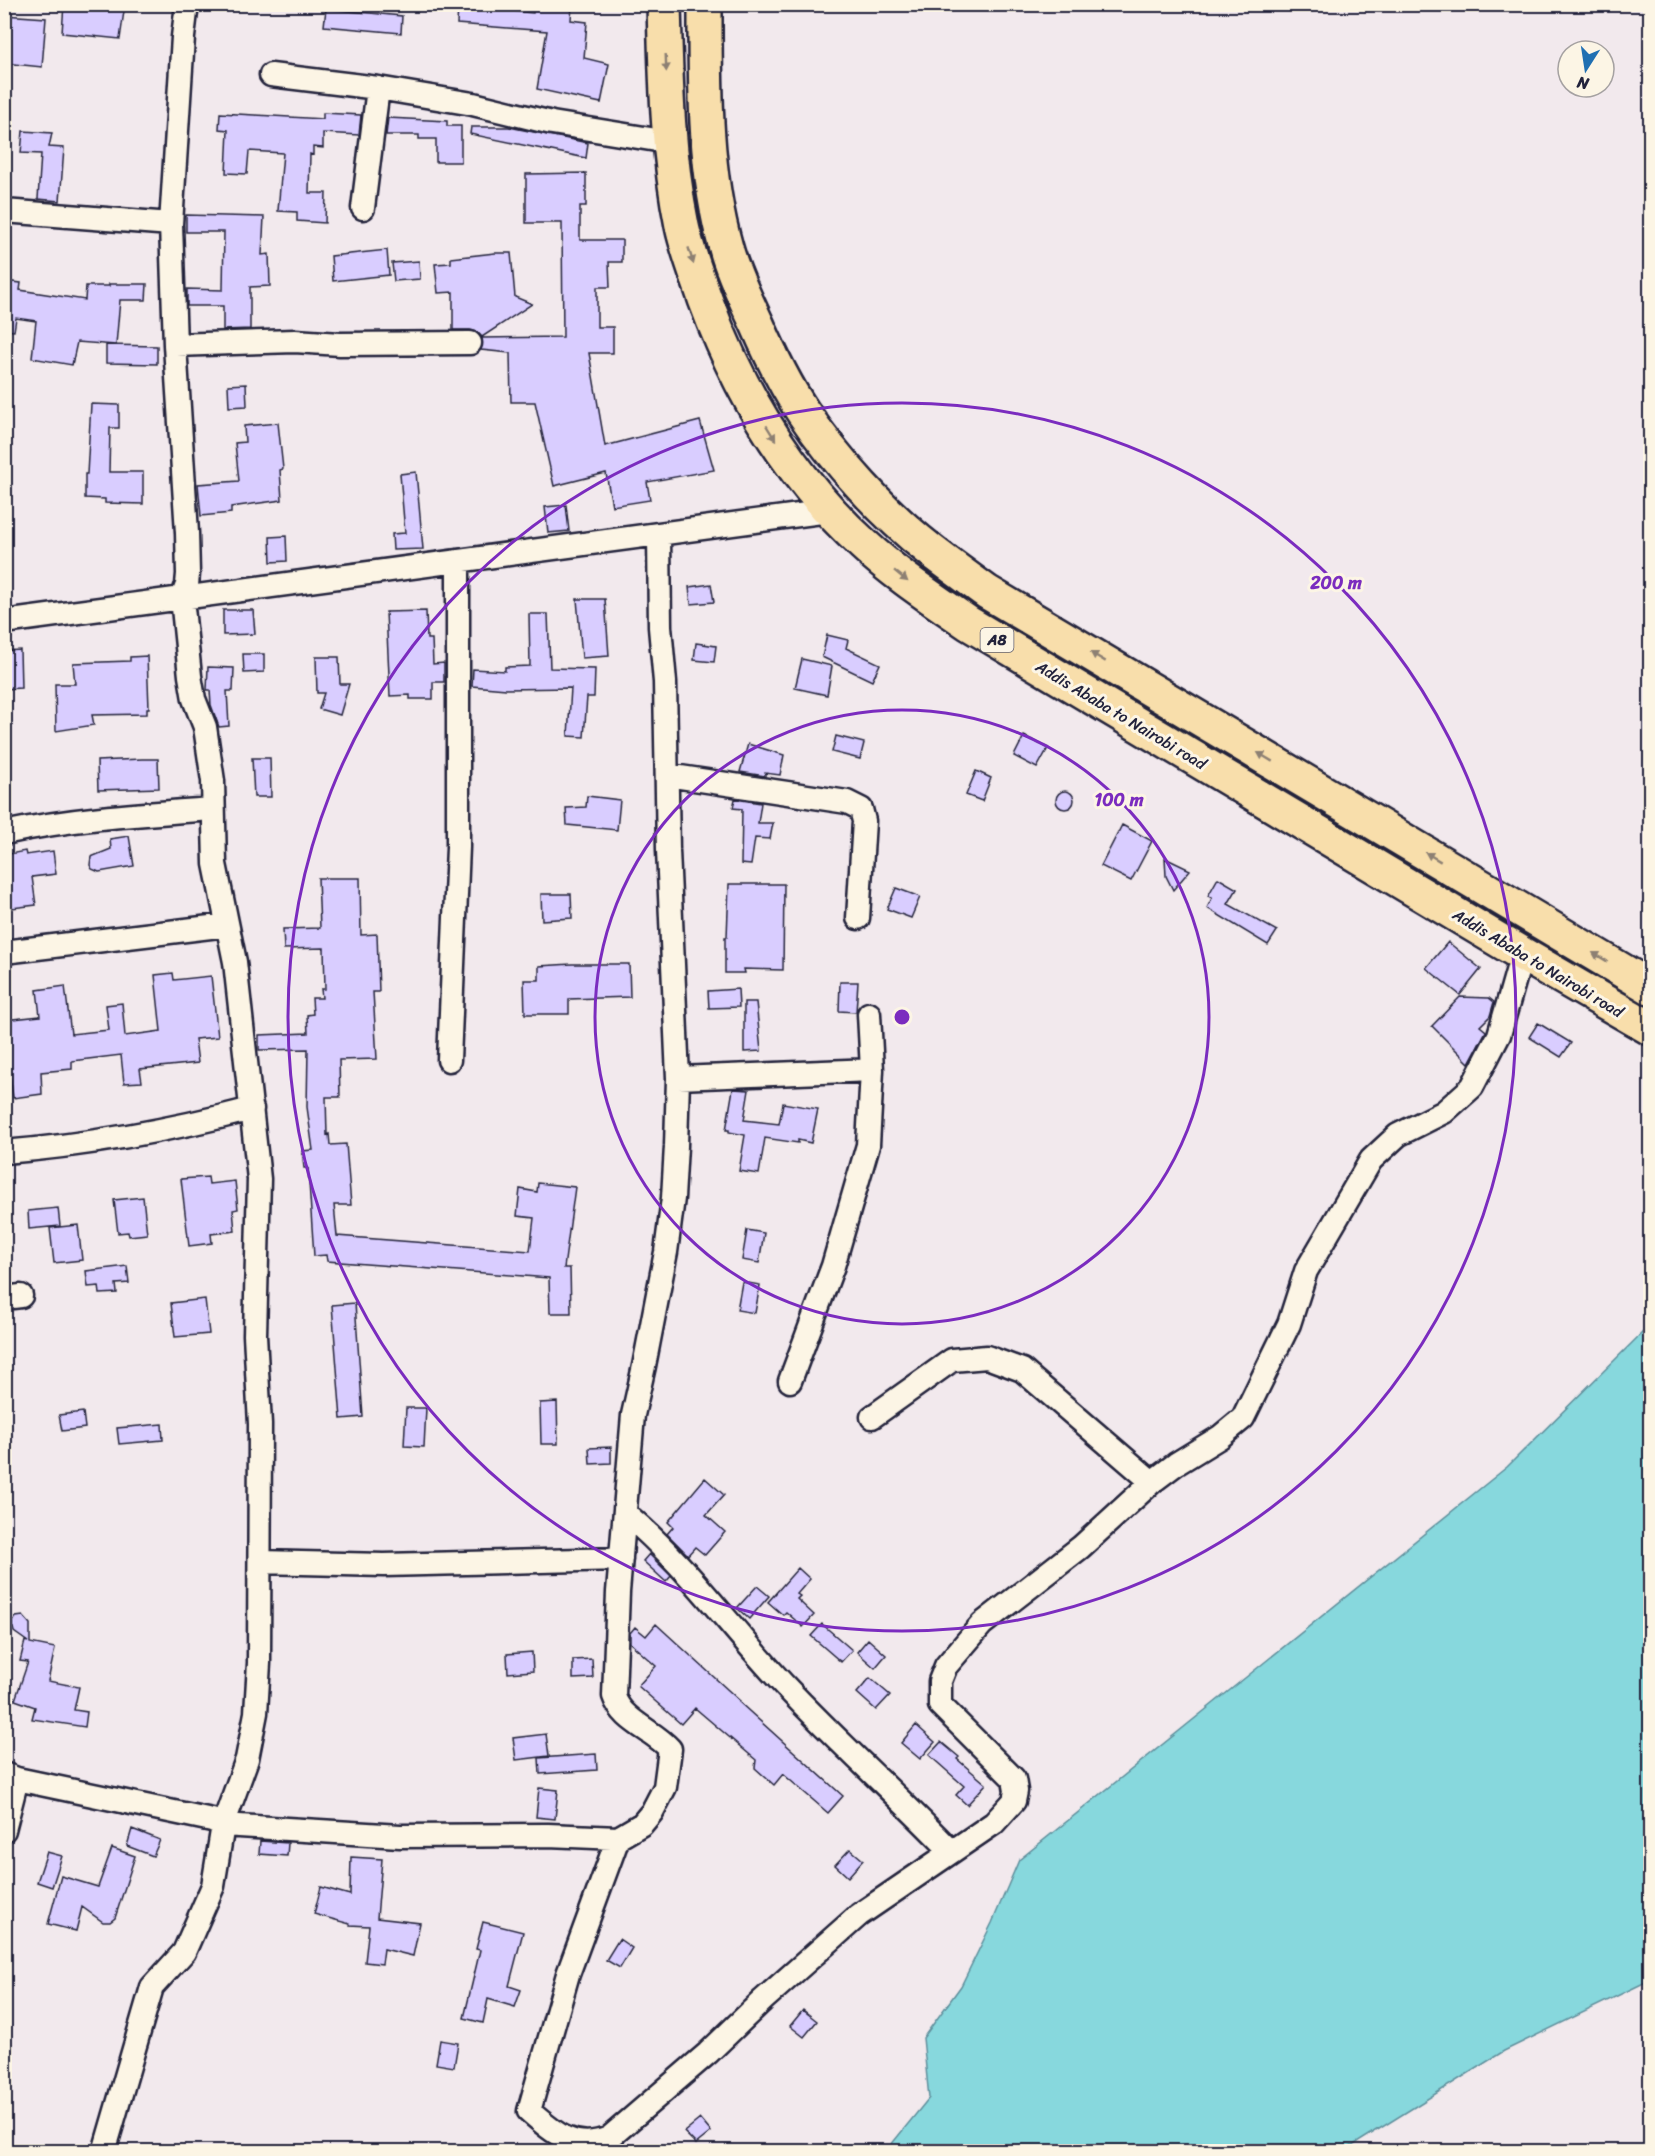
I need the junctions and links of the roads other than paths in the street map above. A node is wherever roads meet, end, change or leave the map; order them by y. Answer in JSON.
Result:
{"nodes":[{"id":1,"x":187,"y":4,"type":"edge"},
{"id":2,"x":664,"y":4,"type":"edge"},
{"id":3,"x":705,"y":4,"type":"edge"},
{"id":4,"x":271,"y":75,"type":"dead end"},
{"id":5,"x":378,"y":88,"type":"junction"},
{"id":6,"x":669,"y":142,"type":"junction"},
{"id":7,"x":363,"y":208,"type":"dead end"},
{"id":8,"x":4,"y":211,"type":"edge"},
{"id":9,"x":171,"y":224,"type":"junction"},
{"id":10,"x":470,"y":343,"type":"dead end"},
{"id":11,"x":175,"y":345,"type":"junction"},
{"id":12,"x":829,"y":511,"type":"junction"},
{"id":13,"x":659,"y":535,"type":"junction"},
{"id":14,"x":458,"y":562,"type":"junction"},
{"id":15,"x":182,"y":598,"type":"junction"},
{"id":16,"x":4,"y":622,"type":"edge"},
{"id":17,"x":667,"y":775,"type":"junction"},
{"id":18,"x":213,"y":809,"type":"junction"},
{"id":19,"x":4,"y":833,"type":"edge"},
{"id":20,"x":858,"y":918,"type":"dead end"},
{"id":21,"x":227,"y":925,"type":"junction"},
{"id":22,"x":4,"y":952,"type":"edge"},
{"id":23,"x":1522,"y":954,"type":"junction"},
{"id":24,"x":1650,"y":987,"type":"edge"},
{"id":25,"x":869,"y":1014,"type":"dead end"},
{"id":26,"x":1650,"y":1028,"type":"edge"},
{"id":27,"x":449,"y":1060,"type":"dead end"},
{"id":28,"x":872,"y":1070,"type":"junction"},
{"id":29,"x":678,"y":1078,"type":"junction"},
{"id":30,"x":252,"y":1108,"type":"junction"},
{"id":31,"x":4,"y":1152,"type":"edge"},
{"id":32,"x":789,"y":1381,"type":"dead end"},
{"id":33,"x":873,"y":1417,"type":"dead end"},
{"id":34,"x":1152,"y":1482,"type":"junction"},
{"id":35,"x":625,"y":1513,"type":"junction"},
{"id":36,"x":621,"y":1559,"type":"junction"},
{"id":37,"x":260,"y":1562,"type":"junction"},
{"id":38,"x":11,"y":1777,"type":"edge"},
{"id":39,"x":223,"y":1825,"type":"junction"},
{"id":40,"x":4,"y":1830,"type":"edge"},
{"id":41,"x":618,"y":1838,"type":"junction"},
{"id":42,"x":951,"y":1851,"type":"junction"},
{"id":43,"x":104,"y":2151,"type":"edge"}],
"edges":[{"from":1,"to":9,"type":"street"},
{"from":2,"to":6,"type":"highway","name":"Addis Ababa to Nairobi road","number":"A8","one_way":true},
{"from":24,"to":3,"type":"highway","number":"A8","one_way":true},
{"from":4,"to":5,"type":"street"},
{"from":5,"to":6,"type":"street"},
{"from":5,"to":7,"type":"street"},
{"from":6,"to":12,"type":"highway","name":"Addis Ababa to Nairobi road","number":"A8","one_way":true},
{"from":8,"to":9,"type":"street"},
{"from":9,"to":11,"type":"street"},
{"from":10,"to":11,"type":"street"},
{"from":11,"to":15,"type":"street"},
{"from":12,"to":13,"type":"street"},
{"from":12,"to":23,"type":"highway","name":"Addis Ababa to Nairobi road","number":"A8","one_way":true},
{"from":13,"to":14,"type":"street"},
{"from":13,"to":17,"type":"street"},
{"from":14,"to":15,"type":"street"},
{"from":14,"to":27,"type":"street"},
{"from":15,"to":16,"type":"street"},
{"from":15,"to":18,"type":"street"},
{"from":17,"to":20,"type":"street"},
{"from":17,"to":29,"type":"street"},
{"from":18,"to":19,"type":"street"},
{"from":18,"to":21,"type":"street"},
{"from":21,"to":22,"type":"street"},
{"from":21,"to":30,"type":"street"},
{"from":23,"to":26,"type":"highway","name":"Addis Ababa to Nairobi road","number":"A8"},
{"from":23,"to":34,"type":"street"},
{"from":25,"to":28,"type":"street"},
{"from":28,"to":29,"type":"street"},
{"from":28,"to":32,"type":"street"},
{"from":29,"to":35,"type":"street"},
{"from":30,"to":31,"type":"street"},
{"from":30,"to":37,"type":"street"},
{"from":33,"to":34,"type":"street"},
{"from":34,"to":42,"type":"street"},
{"from":35,"to":36,"type":"street"},
{"from":35,"to":42,"type":"street"},
{"from":36,"to":37,"type":"street"},
{"from":36,"to":41,"type":"street"},
{"from":37,"to":39,"type":"street"},
{"from":38,"to":39,"type":"street"},
{"from":38,"to":40,"type":"street"},
{"from":39,"to":41,"type":"street"},
{"from":39,"to":43,"type":"street"},
{"from":41,"to":42,"type":"street"}]}
